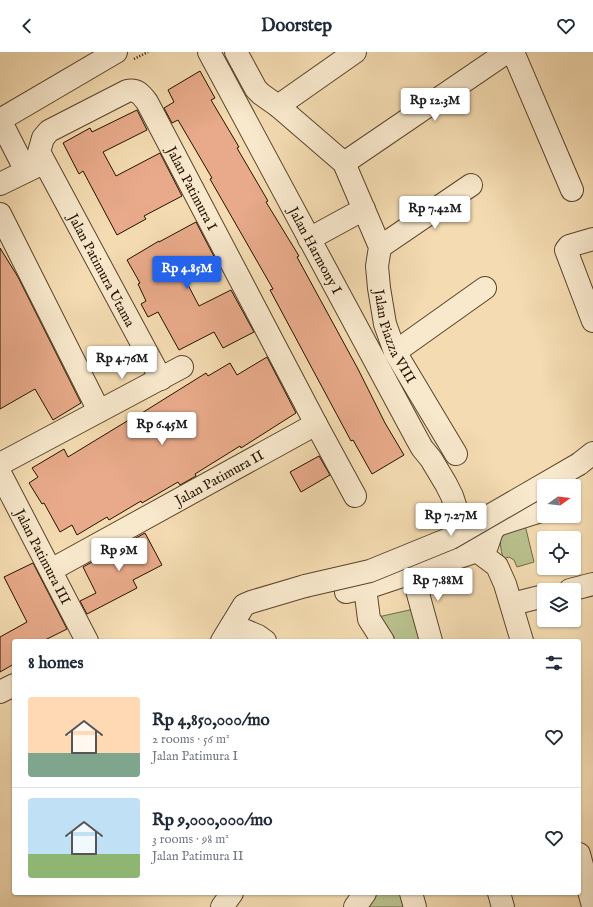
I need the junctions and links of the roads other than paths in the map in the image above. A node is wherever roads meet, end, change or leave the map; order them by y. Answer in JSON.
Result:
{"nodes":[{"id":1,"x":209,"y":52,"type":"edge"},
{"id":2,"x":236,"y":52,"type":"edge"},
{"id":3,"x":355,"y":52,"type":"edge"},
{"id":4,"x":507,"y":52,"type":"edge"},
{"id":5,"x":513,"y":52,"type":"edge"},
{"id":6,"x":109,"y":54,"type":"edge"},
{"id":7,"x":127,"y":91,"type":"joint"},
{"id":8,"x":278,"y":106,"type":"junction"},
{"id":9,"x":0,"y":120,"type":"edge"},
{"id":10,"x":344,"y":163,"type":"junction"},
{"id":11,"x":16,"y":172,"type":"edge"},
{"id":12,"x":471,"y":185,"type":"dead end"},
{"id":13,"x":572,"y":190,"type":"dead end"},
{"id":14,"x":364,"y":209,"type":"junction"},
{"id":15,"x":0,"y":214,"type":"edge"},
{"id":16,"x":309,"y":239,"type":"junction"},
{"id":17,"x":593,"y":239,"type":"edge"},
{"id":18,"x":380,"y":247,"type":"junction"},
{"id":19,"x":485,"y":288,"type":"dead end"},
{"id":20,"x":593,"y":321,"type":"edge"},
{"id":21,"x":395,"y":352,"type":"junction"},
{"id":22,"x":182,"y":367,"type":"dead end"},
{"id":23,"x":161,"y":379,"type":"junction"},
{"id":24,"x":99,"y":411,"type":"junction"},
{"id":25,"x":316,"y":424,"type":"junction"},
{"id":26,"x":456,"y":454,"type":"dead end"},
{"id":27,"x":586,"y":458,"type":"edge"},
{"id":28,"x":0,"y":464,"type":"edge"},
{"id":29,"x":0,"y":473,"type":"edge"},
{"id":30,"x":355,"y":496,"type":"dead end"},
{"id":31,"x":537,"y":512,"type":"edge"},
{"id":32,"x":477,"y":551,"type":"junction"},
{"id":33,"x":51,"y":570,"type":"junction"},
{"id":34,"x":412,"y":572,"type":"junction"},
{"id":35,"x":593,"y":584,"type":"edge"},
{"id":36,"x":581,"y":587,"type":"edge"},
{"id":37,"x":537,"y":598,"type":"edge"},
{"id":38,"x":512,"y":604,"type":"junction"},
{"id":39,"x":227,"y":633,"type":"edge"},
{"id":40,"x":86,"y":639,"type":"edge"},
{"id":41,"x":263,"y":639,"type":"edge"},
{"id":42,"x":382,"y":639,"type":"edge"},
{"id":43,"x":430,"y":639,"type":"edge"},
{"id":44,"x":521,"y":639,"type":"edge"},
{"id":45,"x":12,"y":686,"type":"edge"},
{"id":46,"x":0,"y":692,"type":"edge"},
{"id":47,"x":581,"y":861,"type":"edge"},
{"id":48,"x":231,"y":895,"type":"edge"},
{"id":49,"x":363,"y":895,"type":"edge"},
{"id":50,"x":412,"y":895,"type":"edge"},
{"id":51,"x":500,"y":895,"type":"edge"},
{"id":52,"x":593,"y":906,"type":"edge"},
{"id":53,"x":222,"y":907,"type":"edge"},
{"id":54,"x":355,"y":907,"type":"edge"},
{"id":55,"x":415,"y":907,"type":"edge"},
{"id":56,"x":503,"y":907,"type":"edge"}],
"edges":[{"from":1,"to":16,"type":"street","name":"Jalan Harmony I"},
{"from":2,"to":8,"type":"street"},
{"from":3,"to":8,"type":"street"},
{"from":4,"to":10,"type":"street"},
{"from":5,"to":13,"type":"street"},
{"from":6,"to":9,"type":"street"},
{"from":7,"to":11,"type":"street","name":"Jalan Patimura Utama"},
{"from":7,"to":25,"type":"street","name":"Jalan Patimura I"},
{"from":8,"to":10,"type":"street"},
{"from":9,"to":11,"type":"street","name":"Jalan Patimura Utama"},
{"from":10,"to":14,"type":"street"},
{"from":11,"to":23,"type":"street","name":"Jalan Patimura Utama"},
{"from":12,"to":18,"type":"street"},
{"from":14,"to":16,"type":"street"},
{"from":14,"to":18,"type":"street"},
{"from":15,"to":24,"type":"street"},
{"from":16,"to":32,"type":"street","name":"Jalan Harmony I"},
{"from":17,"to":20,"type":"street"},
{"from":18,"to":21,"type":"street","name":"Jalan Piazza VIII"},
{"from":19,"to":21,"type":"street"},
{"from":21,"to":26,"type":"street","name":"Jalan Piazza VIII"},
{"from":22,"to":23,"type":"street"},
{"from":23,"to":24,"type":"street"},
{"from":24,"to":28,"type":"street"},
{"from":25,"to":30,"type":"street"},
{"from":25,"to":33,"type":"street","name":"Jalan Patimura II"},
{"from":27,"to":39,"type":"street","bridge":true},
{"from":29,"to":33,"type":"street","name":"Jalan Patimura III"},
{"from":31,"to":32,"type":"street"},
{"from":32,"to":34,"type":"street"},
{"from":32,"to":38,"type":"street","name":"Jalan Harmony I"},
{"from":33,"to":40,"type":"street","name":"Jalan Patimura III"},
{"from":34,"to":42,"type":"street"},
{"from":34,"to":43,"type":"street"},
{"from":35,"to":36,"type":"street"},
{"from":37,"to":38,"type":"street"},
{"from":38,"to":44,"type":"street","name":"Jalan Harmony I"},
{"from":39,"to":41,"type":"street"},
{"from":45,"to":46,"type":"street"},
{"from":47,"to":52,"type":"street"},
{"from":48,"to":53,"type":"street"},
{"from":49,"to":54,"type":"street"},
{"from":50,"to":55,"type":"street"},
{"from":51,"to":56,"type":"street"}]}
